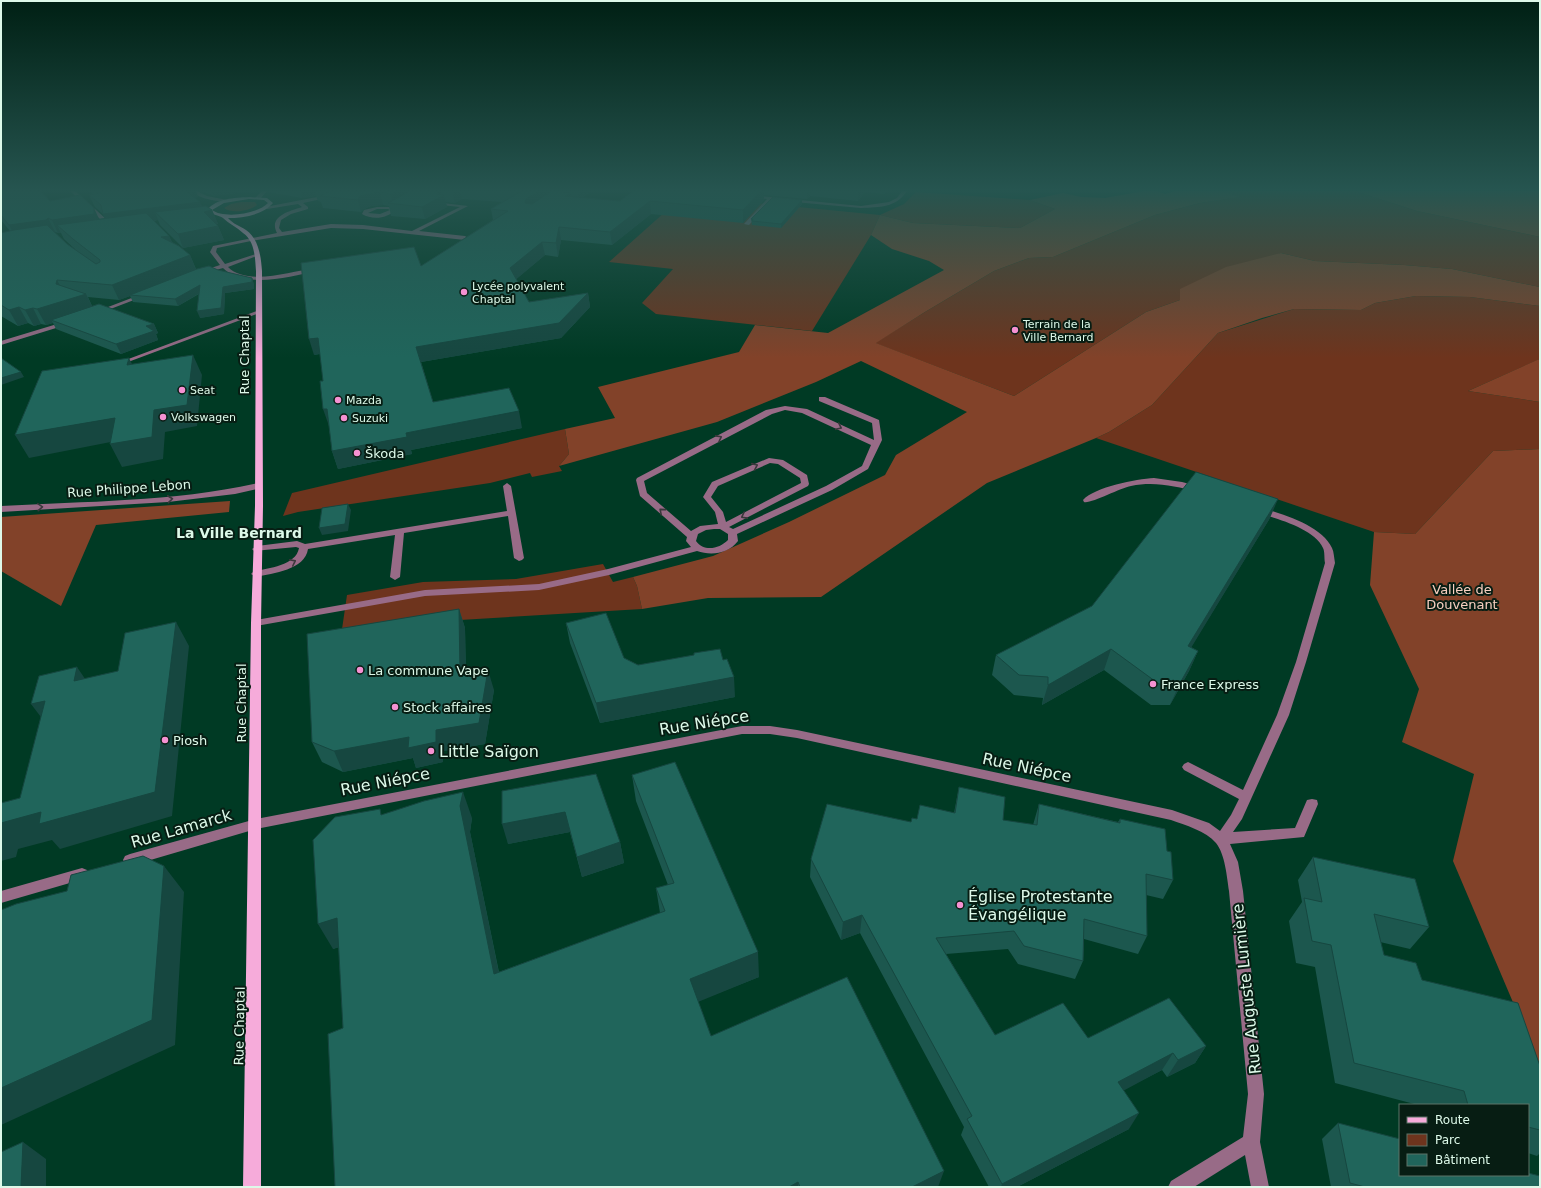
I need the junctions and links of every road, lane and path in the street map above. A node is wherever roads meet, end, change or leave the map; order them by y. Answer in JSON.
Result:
{"nodes":[{"id":1,"x":218,"y":246,"type":"edge"},
{"id":2,"x":254,"y":246,"type":"edge"},
{"id":3,"x":257,"y":254,"type":"junction"},
{"id":4,"x":196,"y":266,"type":"dead end"},
{"id":5,"x":224,"y":266,"type":"junction"},
{"id":6,"x":324,"y":268,"type":"edge"},
{"id":7,"x":205,"y":270,"type":"junction"},
{"id":8,"x":197,"y":273,"type":"edge"},
{"id":9,"x":259,"y":278,"type":"junction"},
{"id":10,"x":154,"y":291,"type":"edge"},
{"id":11,"x":259,"y":312,"type":"junction"},
{"id":12,"x":93,"y":314,"type":"edge"},
{"id":13,"x":75,"y":320,"type":"edge"},
{"id":14,"x":1,"y":343,"type":"edge"},
{"id":15,"x":113,"y":366,"type":"edge"},
{"id":16,"x":822,"y":399,"type":"dead end"},
{"id":17,"x":875,"y":444,"type":"junction"},
{"id":18,"x":258,"y":486,"type":"junction"},
{"id":19,"x":507,"y":486,"type":"dead end"},
{"id":20,"x":1211,"y":493,"type":"edge"},
{"id":21,"x":1088,"y":500,"type":"dead end"},
{"id":22,"x":1249,"y":506,"type":"edge"},
{"id":23,"x":1,"y":509,"type":"edge"},
{"id":24,"x":512,"y":513,"type":"junction"},
{"id":25,"x":723,"y":528,"type":"junction"},
{"id":26,"x":400,"y":531,"type":"junction"},
{"id":27,"x":732,"y":533,"type":"junction"},
{"id":28,"x":692,"y":536,"type":"junction"},
{"id":29,"x":304,"y":547,"type":"junction"},
{"id":30,"x":698,"y":548,"type":"junction"},
{"id":31,"x":257,"y":549,"type":"junction"},
{"id":32,"x":519,"y":558,"type":"dead end"},
{"id":33,"x":256,"y":574,"type":"junction"},
{"id":34,"x":396,"y":577,"type":"dead end"},
{"id":35,"x":256,"y":623,"type":"junction"},
{"id":36,"x":1188,"y":767,"type":"dead end"},
{"id":37,"x":1246,"y":797,"type":"junction"},
{"id":38,"x":1312,"y":804,"type":"dead end"},
{"id":39,"x":256,"y":824,"type":"junction"},
{"id":40,"x":1221,"y":839,"type":"junction"},
{"id":41,"x":115,"y":864,"type":"edge"},
{"id":42,"x":92,"y":871,"type":"edge"},
{"id":43,"x":1,"y":897,"type":"edge"},
{"id":44,"x":1251,"y":1142,"type":"junction"},
{"id":45,"x":252,"y":1187,"type":"edge"},
{"id":46,"x":1177,"y":1187,"type":"edge"},
{"id":47,"x":1260,"y":1187,"type":"edge"}],
"edges":[{"from":1,"to":5,"type":"street"},
{"from":2,"to":3,"type":"main road","name":"Rue Chaptal"},
{"from":3,"to":5,"type":"street"},
{"from":3,"to":9,"type":"main road","name":"Rue Chaptal"},
{"from":4,"to":7,"type":"street"},
{"from":5,"to":7,"type":"street"},
{"from":5,"to":9,"type":"street"},
{"from":6,"to":9,"type":"street"},
{"from":7,"to":8,"type":"street"},
{"from":9,"to":11,"type":"main road","name":"Rue Chaptal"},
{"from":10,"to":12,"type":"street"},
{"from":11,"to":15,"type":"street"},
{"from":11,"to":18,"type":"main road","name":"Rue Chaptal"},
{"from":13,"to":14,"type":"street"},
{"from":16,"to":17,"type":"street"},
{"from":17,"to":27,"type":"street"},
{"from":28,"to":17,"type":"street","one_way":true},
{"from":23,"to":18,"type":"street","name":"Rue Philippe Lebon","one_way":true},
{"from":18,"to":31,"type":"main road","name":"Rue Chaptal"},
{"from":19,"to":24,"type":"street"},
{"from":20,"to":21,"type":"street"},
{"from":22,"to":37,"type":"street"},
{"from":24,"to":26,"type":"street"},
{"from":24,"to":32,"type":"street"},
{"from":25,"to":25,"type":"street","one_way":true},
{"from":25,"to":27,"type":"street"},
{"from":25,"to":28,"type":"street"},
{"from":26,"to":29,"type":"street"},
{"from":26,"to":34,"type":"street"},
{"from":27,"to":30,"type":"street"},
{"from":28,"to":30,"type":"street"},
{"from":29,"to":31,"type":"street"},
{"from":33,"to":29,"type":"street","one_way":true},
{"from":30,"to":35,"type":"street"},
{"from":31,"to":33,"type":"main road","name":"Rue Chaptal"},
{"from":33,"to":35,"type":"main road","name":"Rue Chaptal"},
{"from":35,"to":39,"type":"main road","name":"Rue Chaptal"},
{"from":36,"to":37,"type":"street"},
{"from":37,"to":40,"type":"street"},
{"from":38,"to":40,"type":"street"},
{"from":39,"to":40,"type":"street","name":"Rue Niépce"},
{"from":39,"to":41,"type":"street","name":"Rue Lamarck"},
{"from":39,"to":45,"type":"main road","name":"Rue Chaptal"},
{"from":40,"to":44,"type":"street","name":"Rue Auguste Lumière"},
{"from":42,"to":43,"type":"street"},
{"from":44,"to":46,"type":"street"},
{"from":44,"to":47,"type":"street","name":"Rue Auguste Lumière"}]}
